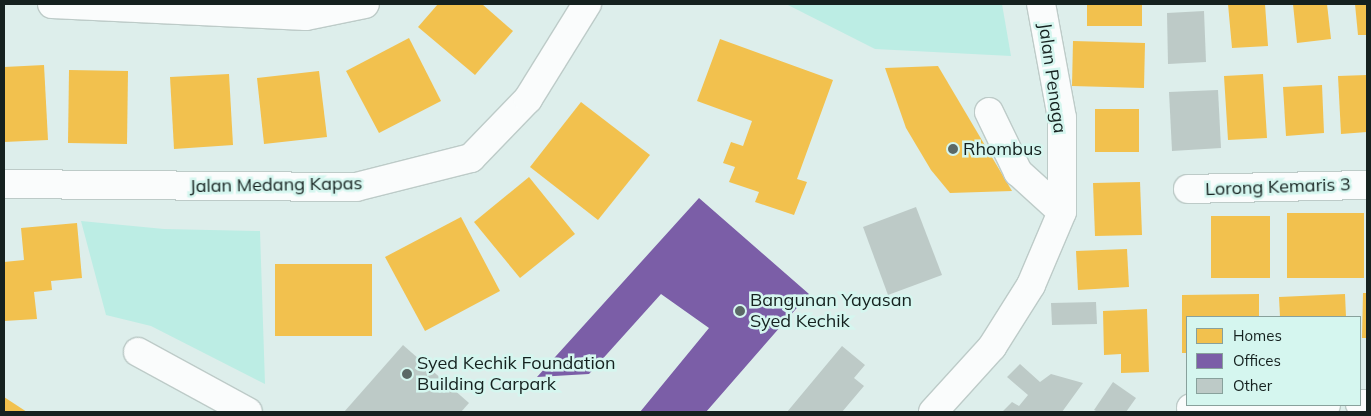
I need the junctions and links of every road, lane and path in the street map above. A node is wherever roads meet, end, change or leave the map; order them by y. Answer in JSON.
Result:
{"nodes":[{"id":1,"x":52,"y":4,"type":"edge"},
{"id":2,"x":365,"y":4,"type":"edge"},
{"id":3,"x":587,"y":4,"type":"edge"},
{"id":4,"x":1041,"y":4,"type":"edge"},
{"id":5,"x":990,"y":112,"type":"dead end"},
{"id":6,"x":4,"y":184,"type":"edge"},
{"id":7,"x":1367,"y":185,"type":"edge"},
{"id":8,"x":1188,"y":190,"type":"dead end"},
{"id":9,"x":1062,"y":212,"type":"junction"},
{"id":10,"x":138,"y":352,"type":"dead end"},
{"id":11,"x":1281,"y":406,"type":"edge"},
{"id":12,"x":1191,"y":408,"type":"dead end"},
{"id":13,"x":248,"y":412,"type":"edge"},
{"id":14,"x":933,"y":412,"type":"edge"}],
"edges":[{"from":1,"to":2,"type":"street"},
{"from":3,"to":6,"type":"street","name":"Jalan Medang Kapas"},
{"from":4,"to":9,"type":"street","name":"Jalan Penaga"},
{"from":5,"to":9,"type":"street"},
{"from":7,"to":8,"type":"street","name":"Lorong Kemaris 3"},
{"from":9,"to":14,"type":"street","name":"Jalan Penaga"},
{"from":10,"to":13,"type":"street"},
{"from":11,"to":12,"type":"street"}]}
